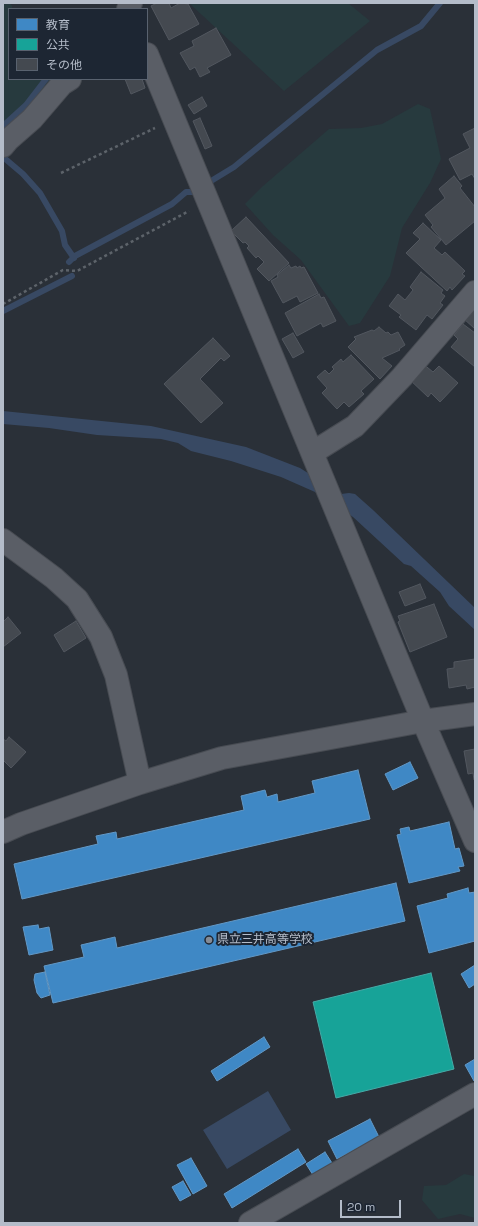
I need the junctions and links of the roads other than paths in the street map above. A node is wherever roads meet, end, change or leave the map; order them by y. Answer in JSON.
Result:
{"nodes":[{"id":1,"x":148,"y":56,"type":"edge"},
{"id":2,"x":68,"y":80,"type":"edge"},
{"id":3,"x":3,"y":146,"type":"edge"},
{"id":4,"x":475,"y":292,"type":"edge"},
{"id":5,"x":312,"y":453,"type":"junction"},
{"id":6,"x":3,"y":540,"type":"edge"},
{"id":7,"x":475,"y":714,"type":"edge"},
{"id":8,"x":423,"y":721,"type":"junction"},
{"id":9,"x":140,"y":783,"type":"junction"},
{"id":10,"x":3,"y":832,"type":"edge"},
{"id":11,"x":475,"y":841,"type":"edge"},
{"id":12,"x":475,"y":1094,"type":"edge"},
{"id":13,"x":250,"y":1223,"type":"edge"}],
"edges":[{"from":1,"to":5,"type":"street"},
{"from":2,"to":3,"type":"street"},
{"from":4,"to":5,"type":"street"},
{"from":5,"to":8,"type":"street"},
{"from":6,"to":9,"type":"street"},
{"from":7,"to":8,"type":"street"},
{"from":8,"to":9,"type":"street"},
{"from":8,"to":11,"type":"street"},
{"from":9,"to":10,"type":"street"},
{"from":12,"to":13,"type":"street"}]}
